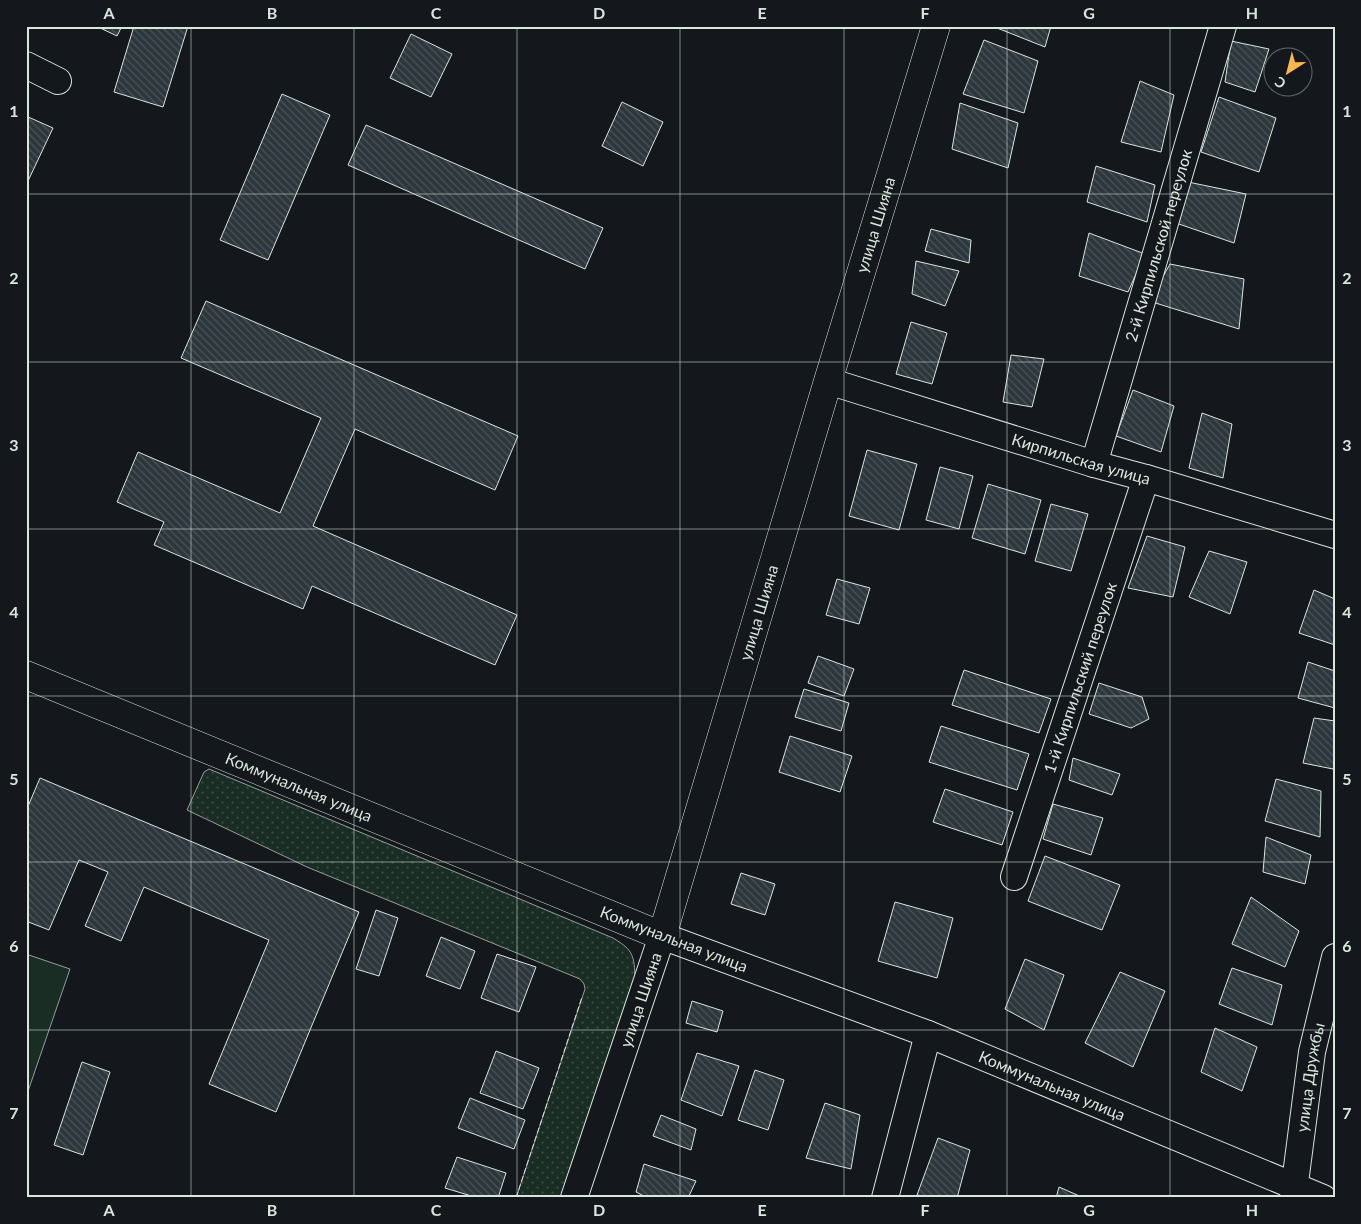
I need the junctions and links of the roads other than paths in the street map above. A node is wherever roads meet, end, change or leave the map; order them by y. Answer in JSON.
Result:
{"nodes":[{"id":1,"x":936,"y":26,"type":"edge"},
{"id":2,"x":1222,"y":26,"type":"edge"},
{"id":3,"x":26,"y":65,"type":"edge"},
{"id":4,"x":58,"y":81,"type":"dead end"},
{"id":5,"x":828,"y":381,"type":"junction"},
{"id":6,"x":1094,"y":464,"type":"junction"},
{"id":7,"x":1146,"y":478,"type":"junction"},
{"id":8,"x":1335,"y":535,"type":"edge"},
{"id":9,"x":26,"y":675,"type":"edge"},
{"id":10,"x":1014,"y":877,"type":"dead end"},
{"id":11,"x":662,"y":936,"type":"junction"},
{"id":12,"x":1335,"y":957,"type":"edge"},
{"id":13,"x":928,"y":1034,"type":"junction"},
{"id":14,"x":1294,"y":1192,"type":"edge"},
{"id":15,"x":574,"y":1198,"type":"edge"},
{"id":16,"x":886,"y":1198,"type":"edge"},
{"id":17,"x":1323,"y":1198,"type":"edge"}],
"edges":[{"from":1,"to":5,"type":"street","name":"улица Шияна"},
{"from":2,"to":6,"type":"street","name":"2-й Кирпильской переулок"},
{"from":3,"to":4,"type":"street"},
{"from":5,"to":6,"type":"street","name":"Кирпильская улица"},
{"from":5,"to":11,"type":"street","name":"улица Шияна"},
{"from":6,"to":7,"type":"street","name":"Кирпильская улица"},
{"from":7,"to":8,"type":"street","name":"Кирпильская улица"},
{"from":7,"to":10,"type":"street","name":"1-й Кирпильский переулок"},
{"from":9,"to":11,"type":"street","name":"Коммунальная улица"},
{"from":11,"to":13,"type":"street","name":"Коммунальная улица"},
{"from":11,"to":15,"type":"street","name":"улица Шияна"},
{"from":12,"to":14,"type":"street","name":"улица Дружбы"},
{"from":13,"to":14,"type":"street","name":"Коммунальная улица"},
{"from":13,"to":16,"type":"street"},
{"from":14,"to":17,"type":"street","name":"Коммунальная улица"}]}
